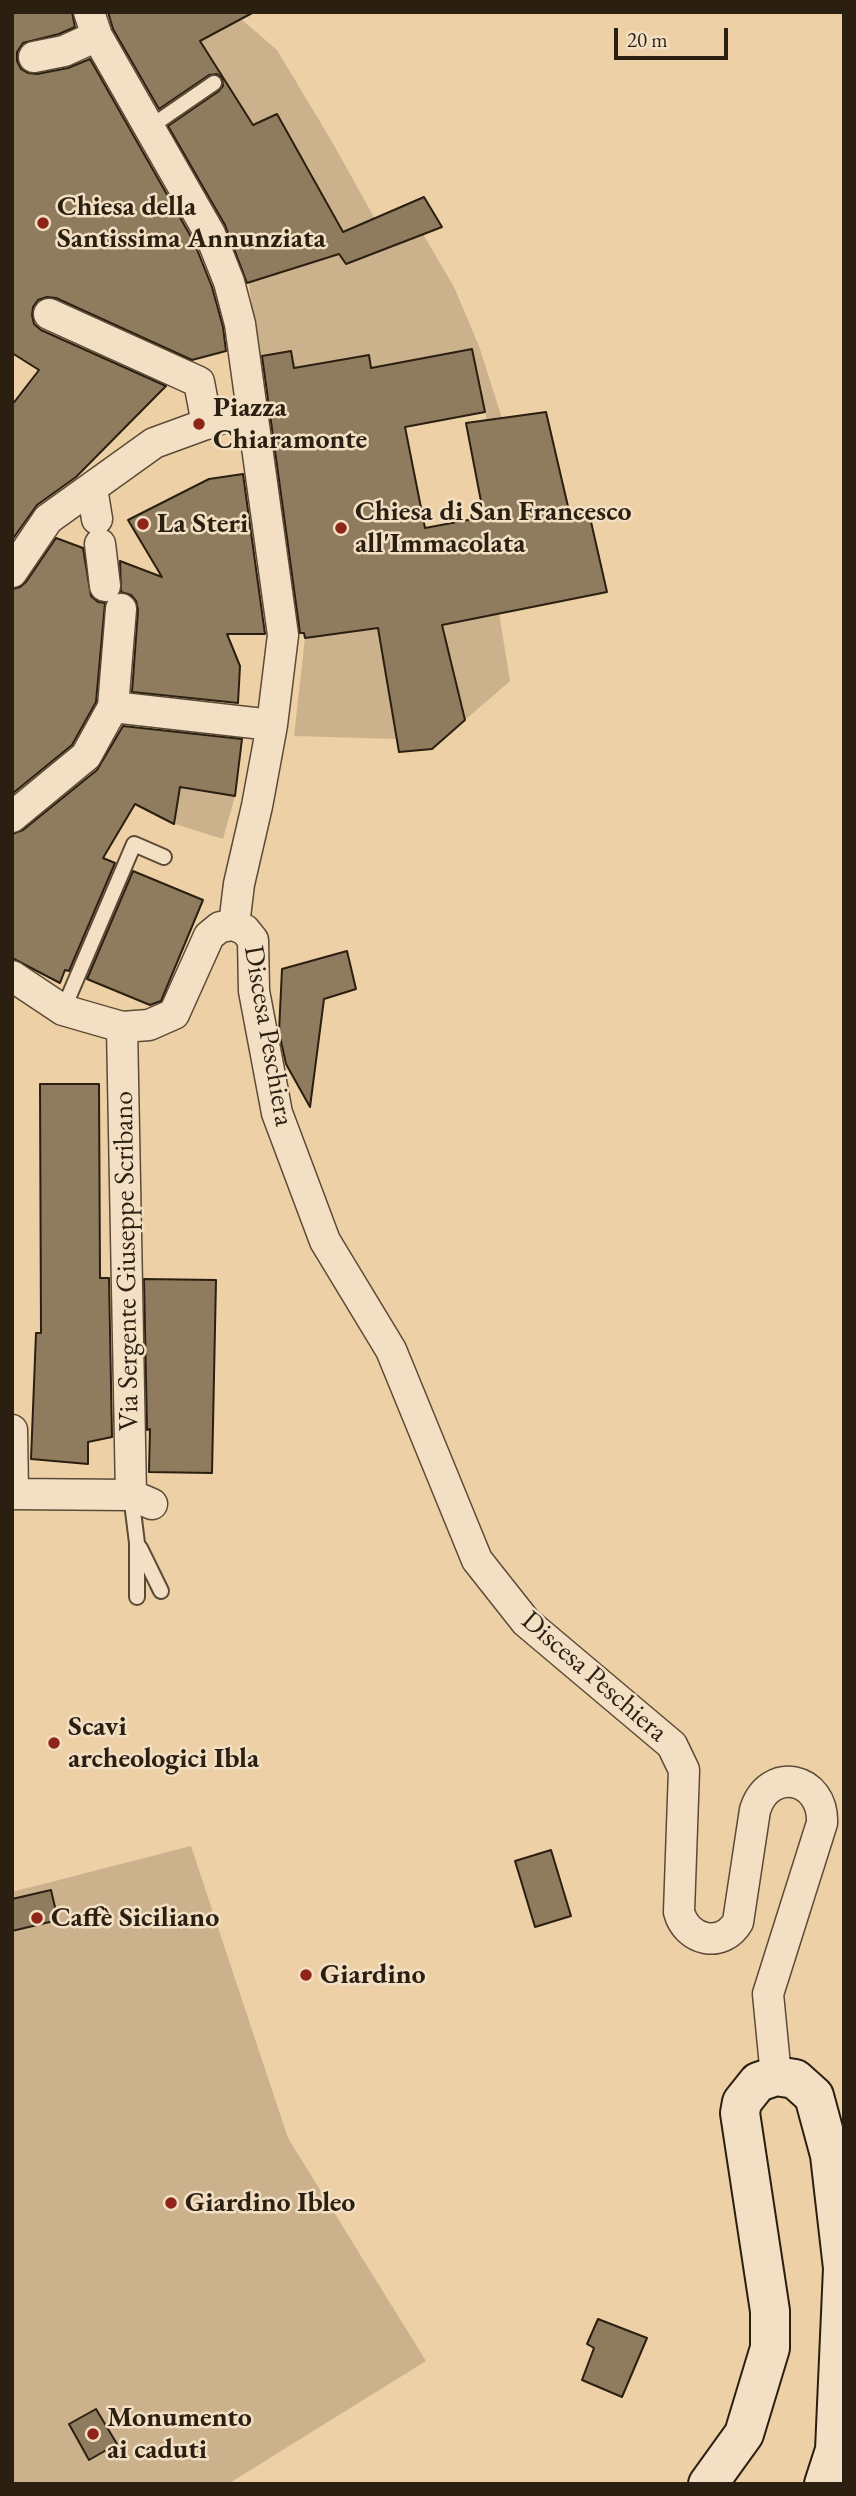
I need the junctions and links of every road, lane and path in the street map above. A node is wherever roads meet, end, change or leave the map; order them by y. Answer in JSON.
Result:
{"nodes":[{"id":1,"x":93,"y":24,"type":"edge"},
{"id":2,"x":21,"y":60,"type":"edge"},
{"id":3,"x":214,"y":83,"type":"dead end"},
{"id":4,"x":150,"y":127,"type":"junction"},
{"id":5,"x":49,"y":314,"type":"dead end"},
{"id":6,"x":250,"y":408,"type":"junction"},
{"id":7,"x":207,"y":424,"type":"junction"},
{"id":8,"x":92,"y":488,"type":"junction"},
{"id":9,"x":12,"y":572,"type":"edge"},
{"id":10,"x":113,"y":707,"type":"junction"},
{"id":11,"x":272,"y":726,"type":"junction"},
{"id":12,"x":12,"y":817,"type":"edge"},
{"id":13,"x":164,"y":857,"type":"dead end"},
{"id":14,"x":234,"y":925,"type":"junction"},
{"id":15,"x":12,"y":976,"type":"edge"},
{"id":16,"x":63,"y":1010,"type":"junction"},
{"id":17,"x":122,"y":1027,"type":"junction"},
{"id":18,"x":12,"y":1430,"type":"edge"},
{"id":19,"x":13,"y":1494,"type":"edge"},
{"id":20,"x":141,"y":1500,"type":"junction"},
{"id":21,"x":137,"y":1543,"type":"junction"},
{"id":22,"x":161,"y":1591,"type":"dead end"},
{"id":23,"x":137,"y":1597,"type":"dead end"},
{"id":24,"x":776,"y":2076,"type":"junction"},
{"id":25,"x":708,"y":2484,"type":"edge"},
{"id":26,"x":824,"y":2484,"type":"edge"}],
"edges":[{"from":1,"to":2,"type":"street"},
{"from":1,"to":4,"type":"street","name":"Discesa Peschiera"},
{"from":3,"to":4,"type":"lane"},
{"from":4,"to":6,"type":"street","name":"Discesa Peschiera"},
{"from":5,"to":7,"type":"street"},
{"from":6,"to":7,"type":"street"},
{"from":6,"to":11,"type":"street","name":"Discesa Peschiera"},
{"from":7,"to":8,"type":"street"},
{"from":8,"to":9,"type":"street"},
{"from":8,"to":10,"type":"street"},
{"from":10,"to":11,"type":"street"},
{"from":10,"to":12,"type":"street"},
{"from":11,"to":14,"type":"street","name":"Discesa Peschiera"},
{"from":13,"to":16,"type":"lane"},
{"from":14,"to":17,"type":"street"},
{"from":14,"to":24,"type":"street","name":"Discesa Peschiera"},
{"from":15,"to":16,"type":"street"},
{"from":16,"to":17,"type":"street"},
{"from":17,"to":20,"type":"street","name":"Via Sergente Giuseppe Scribano"},
{"from":18,"to":19,"type":"street"},
{"from":19,"to":20,"type":"street"},
{"from":20,"to":21,"type":"lane"},
{"from":21,"to":22,"type":"lane"},
{"from":21,"to":23,"type":"lane"},
{"from":24,"to":25,"type":"street"},
{"from":24,"to":26,"type":"street"}]}
